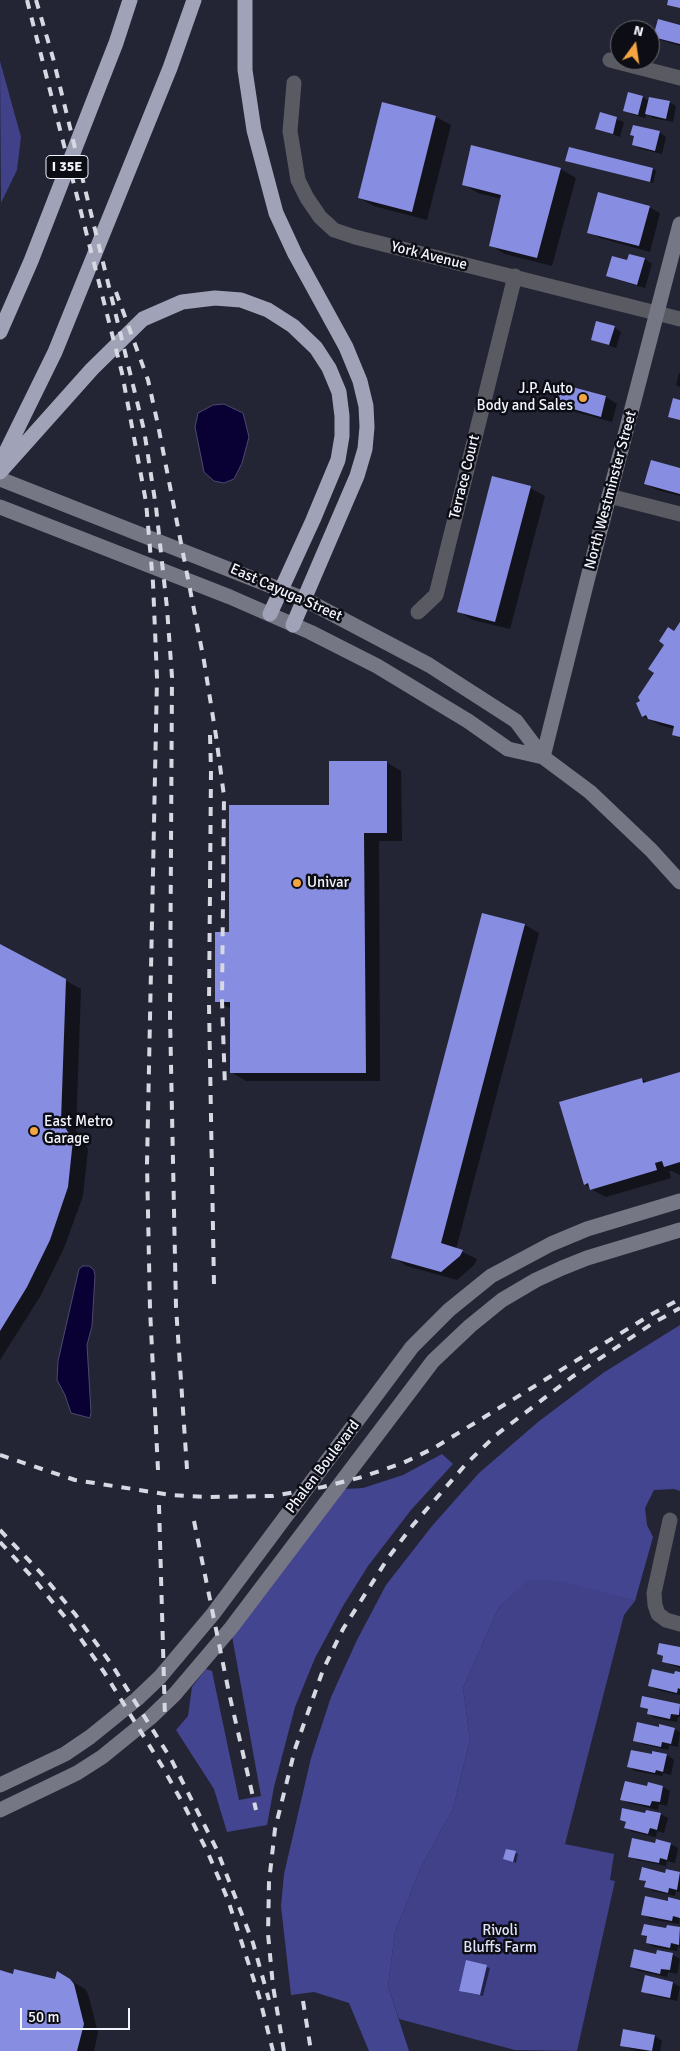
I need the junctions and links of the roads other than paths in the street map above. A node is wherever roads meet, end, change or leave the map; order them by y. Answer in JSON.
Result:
{"nodes":[{"id":1,"x":130,"y":0,"type":"edge"},
{"id":2,"x":194,"y":0,"type":"edge"},
{"id":3,"x":245,"y":0,"type":"edge"},
{"id":4,"x":649,"y":70,"type":"edge"},
{"id":5,"x":680,"y":78,"type":"edge"},
{"id":6,"x":294,"y":83,"type":"dead end"},
{"id":7,"x":680,"y":224,"type":"edge"},
{"id":8,"x":515,"y":276,"type":"junction"},
{"id":9,"x":657,"y":313,"type":"junction"},
{"id":10,"x":680,"y":318,"type":"edge"},
{"id":11,"x":0,"y":332,"type":"edge"},
{"id":12,"x":0,"y":463,"type":"edge"},
{"id":13,"x":0,"y":472,"type":"edge"},
{"id":14,"x":0,"y":479,"type":"edge"},
{"id":15,"x":609,"y":496,"type":"junction"},
{"id":16,"x":0,"y":507,"type":"edge"},
{"id":17,"x":680,"y":514,"type":"edge"},
{"id":18,"x":281,"y":590,"type":"junction"},
{"id":19,"x":304,"y":599,"type":"junction"},
{"id":20,"x":418,"y":612,"type":"dead end"},
{"id":21,"x":270,"y":614,"type":"junction"},
{"id":22,"x":293,"y":625,"type":"junction"},
{"id":23,"x":543,"y":756,"type":"junction"},
{"id":24,"x":680,"y":882,"type":"edge"},
{"id":25,"x":680,"y":1201,"type":"edge"},
{"id":26,"x":680,"y":1230,"type":"edge"},
{"id":27,"x":670,"y":1520,"type":"dead end"},
{"id":28,"x":680,"y":1624,"type":"edge"},
{"id":29,"x":0,"y":1785,"type":"edge"},
{"id":30,"x":0,"y":1810,"type":"edge"}],
"edges":[{"from":1,"to":11,"type":"highway","number":"I 35E"},
{"from":2,"to":12,"type":"highway"},
{"from":3,"to":19,"type":"highway"},
{"from":4,"to":5,"type":"street"},
{"from":6,"to":8,"type":"street","name":"York Avenue"},
{"from":7,"to":9,"type":"main road","name":"North Westminster Street"},
{"from":8,"to":9,"type":"street","name":"York Avenue"},
{"from":8,"to":20,"type":"street","name":"Terrace Court"},
{"from":9,"to":10,"type":"street","name":"York Avenue"},
{"from":9,"to":15,"type":"main road","name":"North Westminster Street"},
{"from":13,"to":18,"type":"highway"},
{"from":14,"to":18,"type":"main road","name":"East Cayuga Street"},
{"from":15,"to":17,"type":"street"},
{"from":15,"to":23,"type":"main road","name":"North Westminster Street"},
{"from":16,"to":21,"type":"main road","name":"East Cayuga Street"},
{"from":18,"to":19,"type":"main road","name":"East Cayuga Street"},
{"from":18,"to":21,"type":"highway"},
{"from":19,"to":22,"type":"highway"},
{"from":19,"to":23,"type":"main road","name":"East Cayuga Street"},
{"from":21,"to":22,"type":"main road","name":"East Cayuga Street"},
{"from":22,"to":23,"type":"main road","name":"East Cayuga Street"},
{"from":23,"to":24,"type":"main road","name":"East Cayuga Street"},
{"from":25,"to":29,"type":"main road","name":"Phalen Boulevard"},
{"from":26,"to":30,"type":"main road","name":"Phalen Boulevard"},
{"from":27,"to":28,"type":"street"}]}
